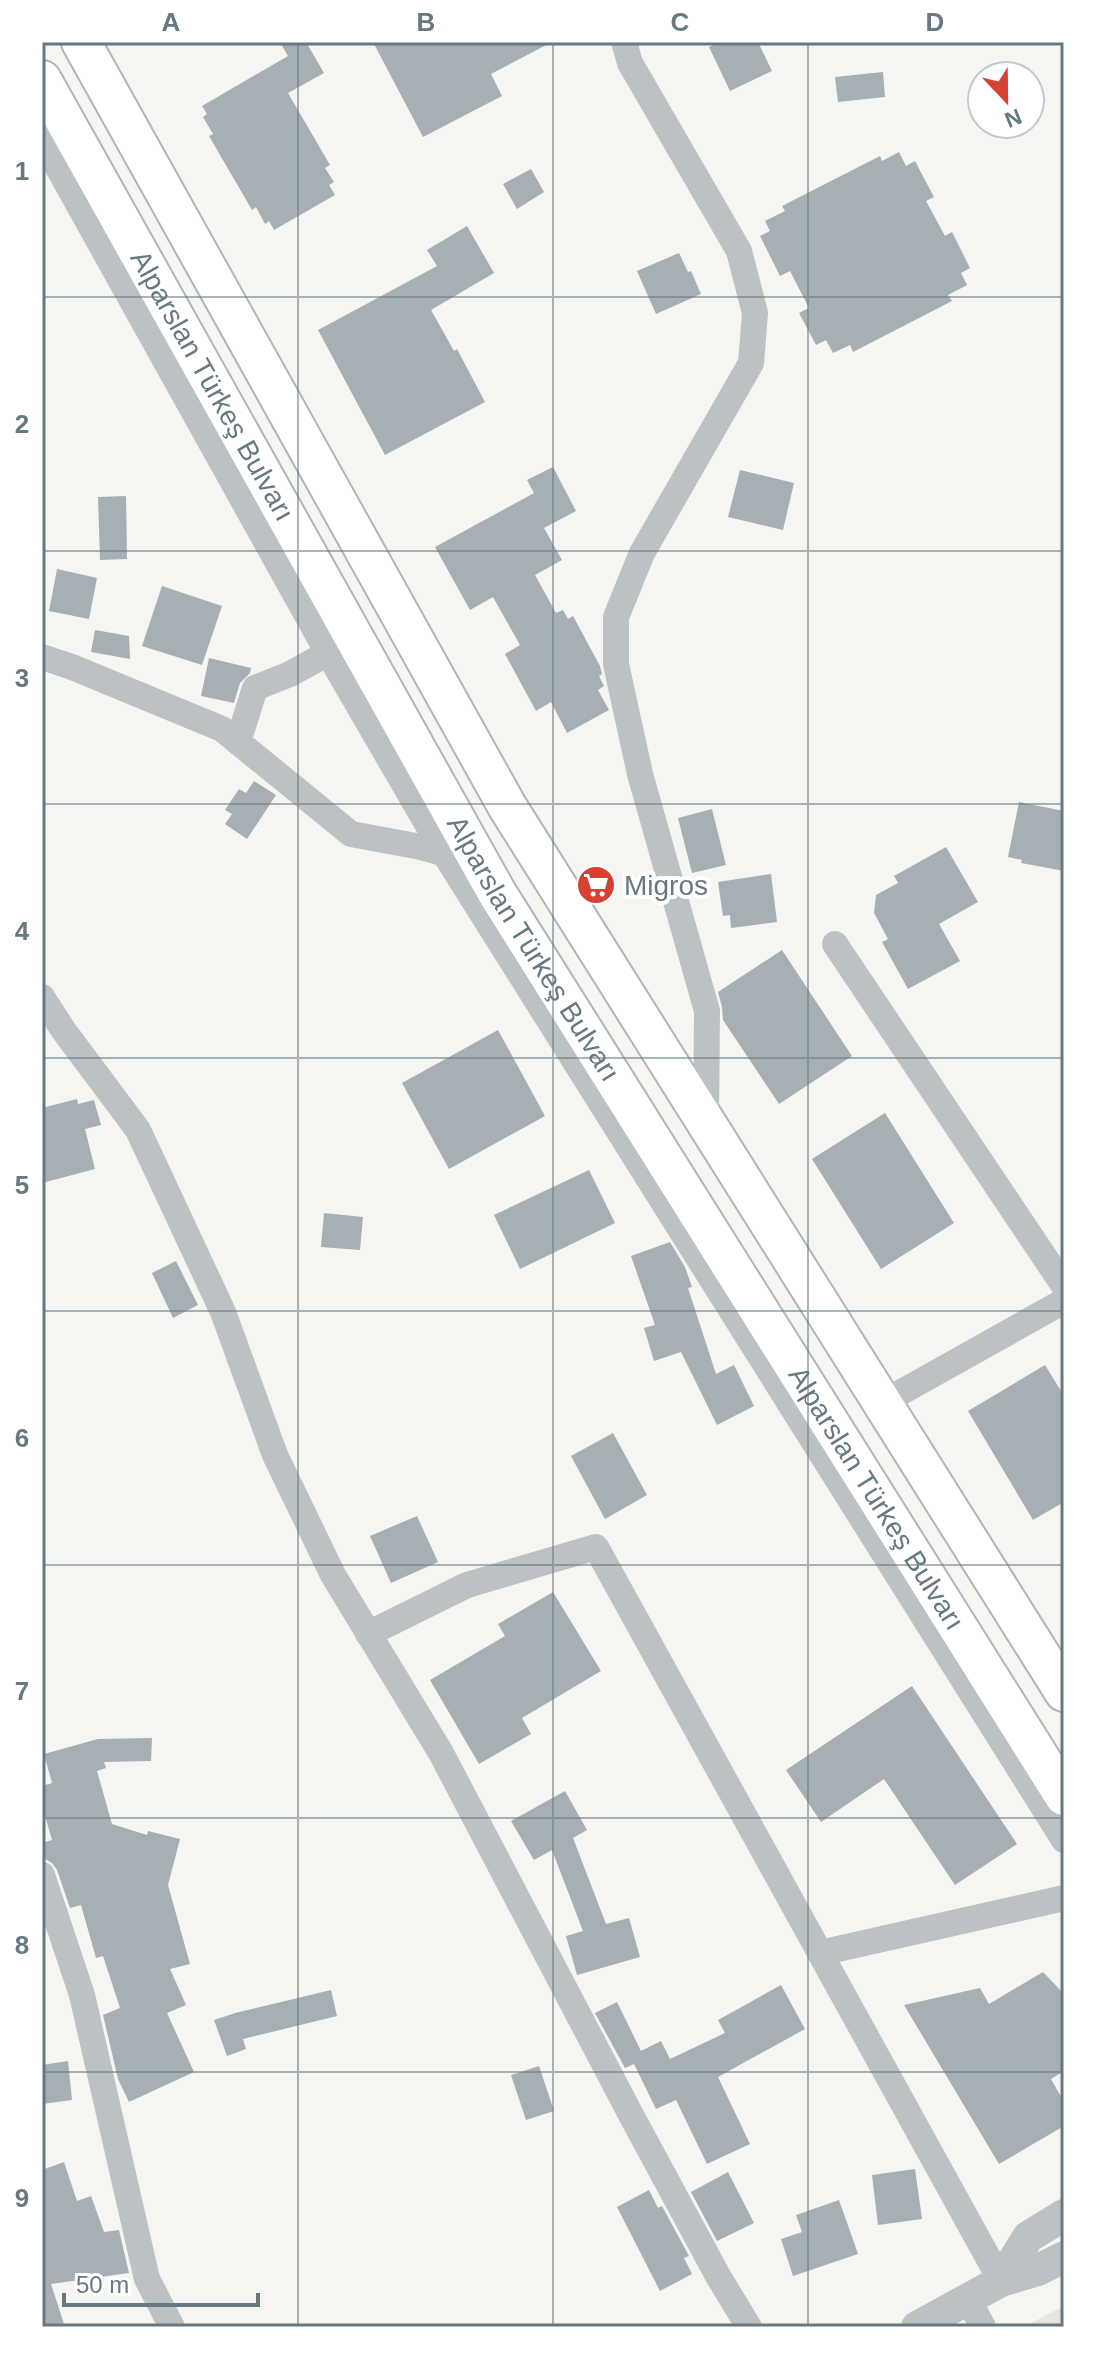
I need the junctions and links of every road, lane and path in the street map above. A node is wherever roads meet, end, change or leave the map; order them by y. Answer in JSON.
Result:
{"nodes":[{"id":1,"x":81,"y":42,"type":"edge"},
{"id":2,"x":624,"y":42,"type":"edge"},
{"id":3,"x":42,"y":80,"type":"edge"},
{"id":4,"x":42,"y":139,"type":"edge"},
{"id":5,"x":341,"y":646,"type":"junction"},
{"id":6,"x":42,"y":657,"type":"edge"},
{"id":7,"x":238,"y":742,"type":"junction"},
{"id":8,"x":444,"y":853,"type":"junction"},
{"id":9,"x":481,"y":865,"type":"junction"},
{"id":10,"x":835,"y":944,"type":"dead end"},
{"id":11,"x":42,"y":997,"type":"edge"},
{"id":12,"x":706,"y":1124,"type":"junction"},
{"id":13,"x":1064,"y":1286,"type":"edge"},
{"id":14,"x":1064,"y":1301,"type":"edge"},
{"id":15,"x":882,"y":1403,"type":"junction"},
{"id":16,"x":368,"y":1634,"type":"junction"},
{"id":17,"x":1064,"y":1692,"type":"edge"},
{"id":18,"x":1064,"y":1796,"type":"edge"},
{"id":19,"x":1064,"y":1840,"type":"edge"},
{"id":20,"x":42,"y":1875,"type":"edge"},
{"id":21,"x":1064,"y":1898,"type":"edge"},
{"id":22,"x":820,"y":1953,"type":"junction"},
{"id":23,"x":1064,"y":2215,"type":"edge"},
{"id":24,"x":1064,"y":2257,"type":"edge"},
{"id":25,"x":1001,"y":2281,"type":"junction"},
{"id":26,"x":976,"y":2313,"type":"edge"},
{"id":27,"x":172,"y":2327,"type":"edge"},
{"id":28,"x":749,"y":2327,"type":"edge"},
{"id":29,"x":917,"y":2327,"type":"edge"}],
"edges":[{"from":1,"to":12,"type":"main road","name":"Alparslan Türkeş Bulvarı"},
{"from":2,"to":12,"type":"street"},
{"from":3,"to":5,"type":"main road","name":"Alparslan Türkeş Bulvarı"},
{"from":4,"to":5,"type":"street"},
{"from":5,"to":7,"type":"street"},
{"from":5,"to":8,"type":"street"},
{"from":5,"to":9,"type":"main road","name":"Alparslan Türkeş Bulvarı"},
{"from":6,"to":7,"type":"street"},
{"from":7,"to":8,"type":"street"},
{"from":8,"to":9,"type":"street"},
{"from":8,"to":19,"type":"street"},
{"from":9,"to":18,"type":"main road","name":"Alparslan Türkeş Bulvarı"},
{"from":10,"to":13,"type":"street"},
{"from":11,"to":16,"type":"street"},
{"from":12,"to":15,"type":"main road","name":"Alparslan Türkeş Bulvarı"},
{"from":14,"to":15,"type":"street"},
{"from":15,"to":17,"type":"main road","name":"Alparslan Türkeş Bulvarı"},
{"from":16,"to":22,"type":"street"},
{"from":16,"to":28,"type":"street"},
{"from":20,"to":27,"type":"street"},
{"from":21,"to":22,"type":"street"},
{"from":22,"to":25,"type":"street"},
{"from":23,"to":25,"type":"street"},
{"from":24,"to":25,"type":"street"},
{"from":25,"to":26,"type":"street"},
{"from":26,"to":29,"type":"street"}]}
